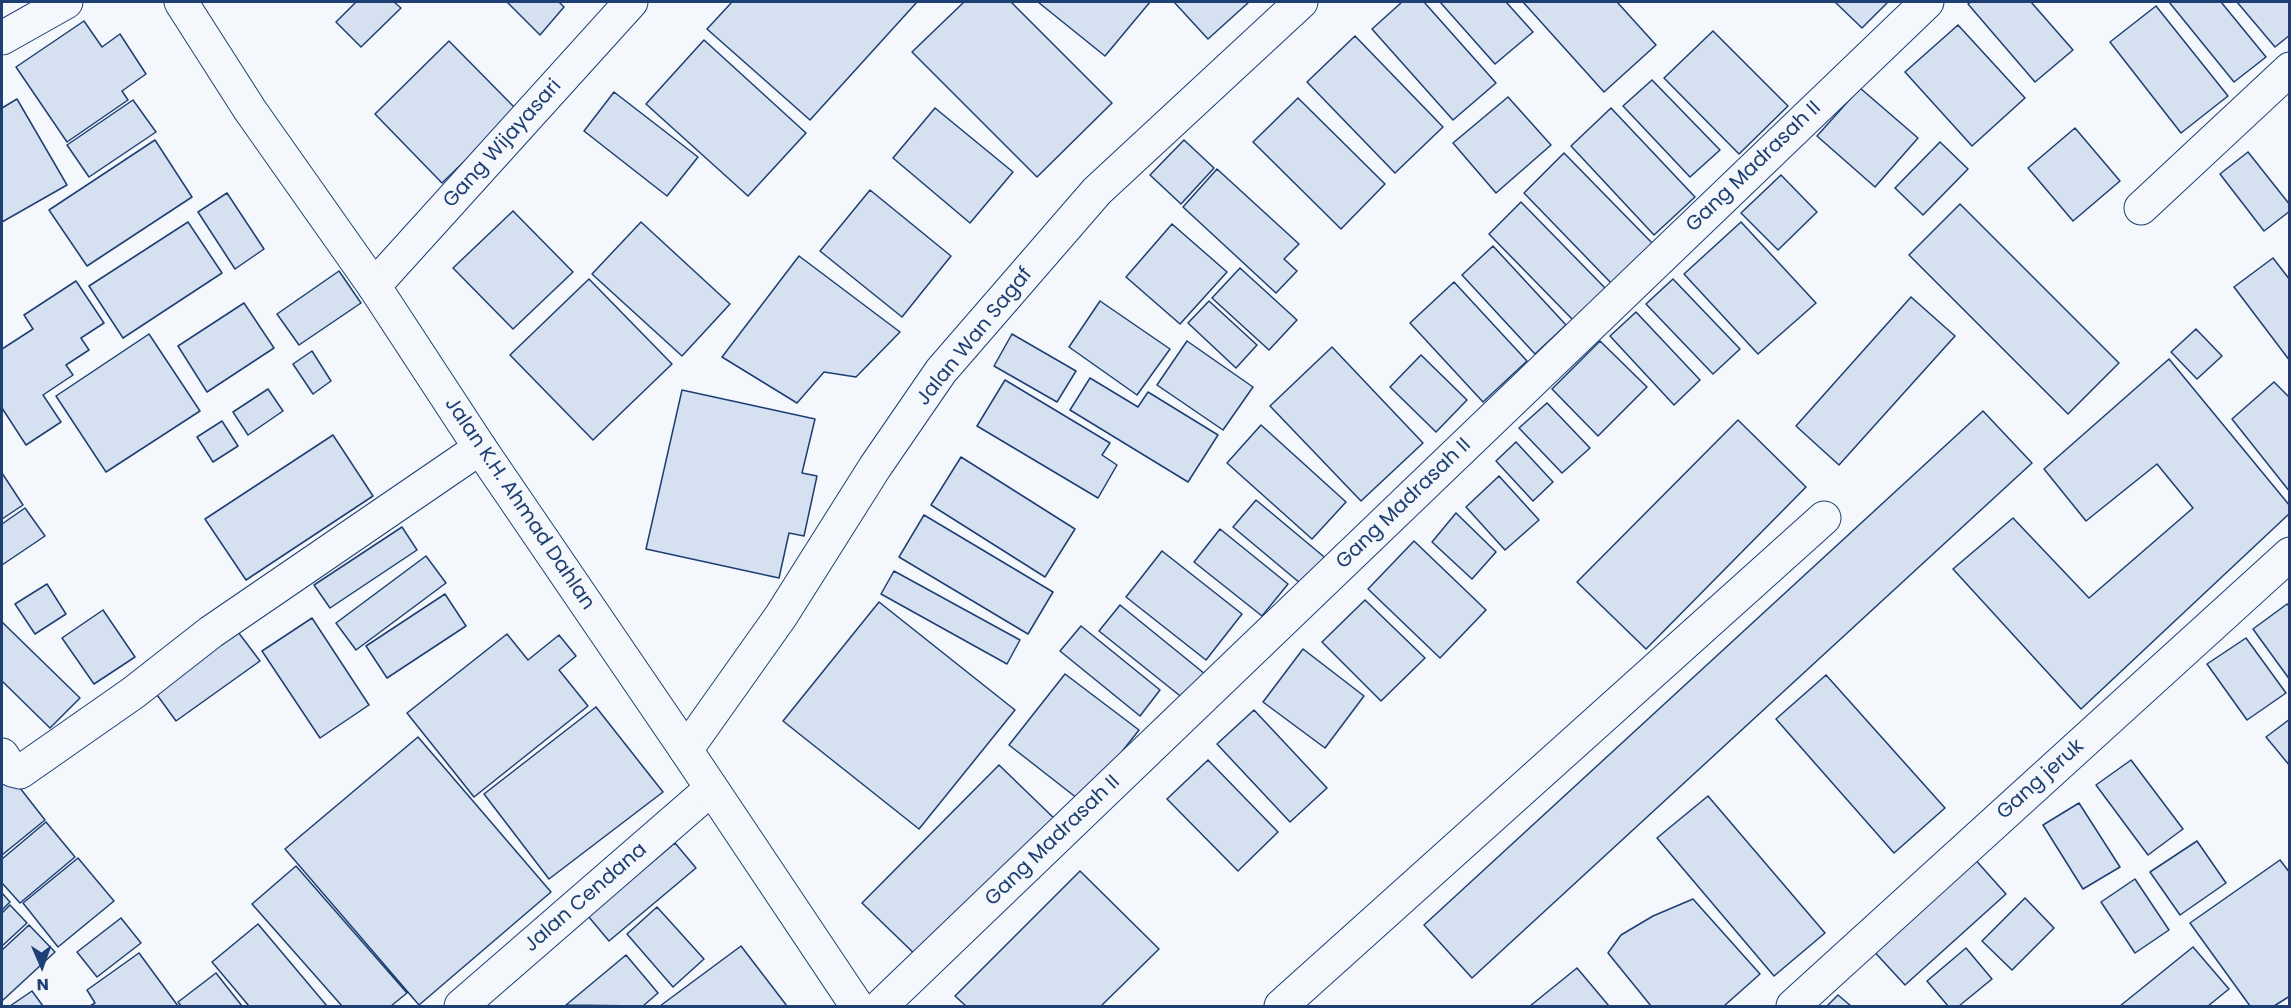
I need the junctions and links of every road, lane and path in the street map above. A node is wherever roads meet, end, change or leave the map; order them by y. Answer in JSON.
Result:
{"nodes":[{"id":1,"x":66,"y":2,"type":"edge"},
{"id":2,"x":181,"y":2,"type":"edge"},
{"id":3,"x":631,"y":2,"type":"edge"},
{"id":4,"x":1301,"y":2,"type":"edge"},
{"id":5,"x":1927,"y":2,"type":"edge"},
{"id":6,"x":2,"y":38,"type":"edge"},
{"id":7,"x":2289,"y":69,"type":"edge"},
{"id":8,"x":2141,"y":208,"type":"dead end"},
{"id":9,"x":374,"y":286,"type":"junction"},
{"id":10,"x":480,"y":448,"type":"junction"},
{"id":11,"x":1824,"y":518,"type":"dead end"},
{"id":12,"x":2289,"y":554,"type":"edge"},
{"id":13,"x":686,"y":750,"type":"junction"},
{"id":14,"x":2,"y":755,"type":"edge"},
{"id":15,"x":711,"y":789,"type":"junction"},
{"id":16,"x":461,"y":1006,"type":"edge"},
{"id":17,"x":857,"y":1006,"type":"edge"},
{"id":18,"x":881,"y":1006,"type":"edge"},
{"id":19,"x":1281,"y":1006,"type":"edge"},
{"id":20,"x":1793,"y":1006,"type":"edge"}],
"edges":[{"from":1,"to":6,"type":"street"},
{"from":2,"to":9,"type":"street","name":"Jalan K.H. Ahmad Dahlan"},
{"from":3,"to":9,"type":"street","name":"Gang Wijayasari"},
{"from":4,"to":13,"type":"street","name":"Jalan Wan Sagaf"},
{"from":5,"to":18,"type":"street","name":"Gang Madrasah II"},
{"from":7,"to":8,"type":"street"},
{"from":9,"to":10,"type":"street","name":"Jalan K.H. Ahmad Dahlan"},
{"from":10,"to":13,"type":"street","name":"Jalan K.H. Ahmad Dahlan"},
{"from":10,"to":14,"type":"street"},
{"from":11,"to":19,"type":"street"},
{"from":12,"to":20,"type":"street","name":"Gang jeruk"},
{"from":13,"to":15,"type":"street","name":"Jalan K.H. Ahmad Dahlan"},
{"from":15,"to":16,"type":"street","name":"Jalan Cendana"},
{"from":15,"to":17,"type":"street","name":"Jalan K.H. Ahmad Dahlan"}]}
